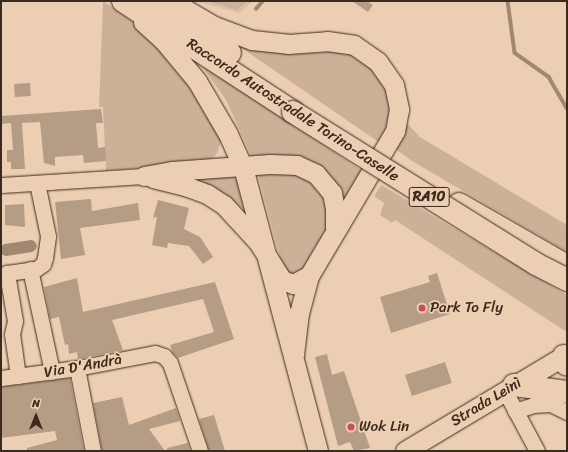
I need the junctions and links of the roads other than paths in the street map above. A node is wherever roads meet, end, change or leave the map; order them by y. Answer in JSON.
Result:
{"nodes":[{"id":1,"x":115,"y":1,"type":"edge"},
{"id":2,"x":123,"y":1,"type":"edge"},
{"id":3,"x":155,"y":1,"type":"edge"},
{"id":4,"x":172,"y":1,"type":"edge"},
{"id":5,"x":296,"y":106,"type":"junction"},
{"id":6,"x":228,"y":134,"type":"junction"},
{"id":7,"x":243,"y":167,"type":"junction"},
{"id":8,"x":207,"y":169,"type":"junction"},
{"id":9,"x":144,"y":176,"type":"junction"},
{"id":10,"x":37,"y":182,"type":"junction"},
{"id":11,"x":1,"y":185,"type":"edge"},
{"id":12,"x":335,"y":228,"type":"junction"},
{"id":13,"x":268,"y":258,"type":"junction"},
{"id":14,"x":567,"y":266,"type":"edge"},
{"id":15,"x":30,"y":269,"type":"junction"},
{"id":16,"x":309,"y":276,"type":"junction"},
{"id":17,"x":567,"y":280,"type":"edge"},
{"id":18,"x":294,"y":354,"type":"junction"},
{"id":19,"x":566,"y":357,"type":"edge"},
{"id":20,"x":77,"y":368,"type":"junction"},
{"id":21,"x":52,"y":372,"type":"junction"},
{"id":22,"x":18,"y":376,"type":"junction"},
{"id":23,"x":1,"y":378,"type":"edge"},
{"id":24,"x":509,"y":388,"type":"junction"},
{"id":25,"x":567,"y":392,"type":"edge"},
{"id":26,"x":515,"y":411,"type":"junction"},
{"id":27,"x":567,"y":412,"type":"edge"},
{"id":28,"x":93,"y":451,"type":"edge"},
{"id":29,"x":200,"y":451,"type":"edge"},
{"id":30,"x":318,"y":451,"type":"edge"},
{"id":31,"x":406,"y":451,"type":"edge"},
{"id":32,"x":537,"y":451,"type":"edge"}],
"edges":[{"from":1,"to":6,"type":"main road"},
{"from":2,"to":5,"type":"highway","name":"Raccordo Autostradale Torino-Caselle"},
{"from":3,"to":5,"type":"highway","name":"Raccordo Autostradale Torino-Caselle","number":"RA10"},
{"from":4,"to":12,"type":"main road"},
{"from":5,"to":14,"type":"highway","name":"Raccordo Autostradale Torino-Caselle","number":"RA10"},
{"from":5,"to":17,"type":"highway","name":"Raccordo Autostradale Torino-Caselle","number":"RA10","bridge":true},
{"from":6,"to":7,"type":"main road"},
{"from":6,"to":8,"type":"main road"},
{"from":7,"to":8,"type":"main road"},
{"from":7,"to":12,"type":"main road"},
{"from":7,"to":13,"type":"main road"},
{"from":8,"to":9,"type":"main road"},
{"from":9,"to":10,"type":"street"},
{"from":9,"to":13,"type":"main road"},
{"from":10,"to":11,"type":"street"},
{"from":10,"to":15,"type":"street"},
{"from":12,"to":16,"type":"main road"},
{"from":13,"to":16,"type":"main road"},
{"from":13,"to":18,"type":"main road"},
{"from":15,"to":21,"type":"street"},
{"from":15,"to":22,"type":"street"},
{"from":16,"to":18,"type":"main road"},
{"from":18,"to":30,"type":"main road"},
{"from":19,"to":24,"type":"main road","name":"Strada Leinì"},
{"from":20,"to":21,"type":"street","name":"Via D'Andrà"},
{"from":20,"to":28,"type":"street"},
{"from":20,"to":29,"type":"street","name":"Via D'Andrà"},
{"from":21,"to":22,"type":"street","name":"Via D'Andrà"},
{"from":22,"to":23,"type":"street","name":"Via D'Andrà"},
{"from":24,"to":25,"type":"highway"},
{"from":24,"to":26,"type":"street"},
{"from":24,"to":31,"type":"main road","name":"Strada Leinì"},
{"from":26,"to":27,"type":"street"},
{"from":26,"to":32,"type":"street"}]}
